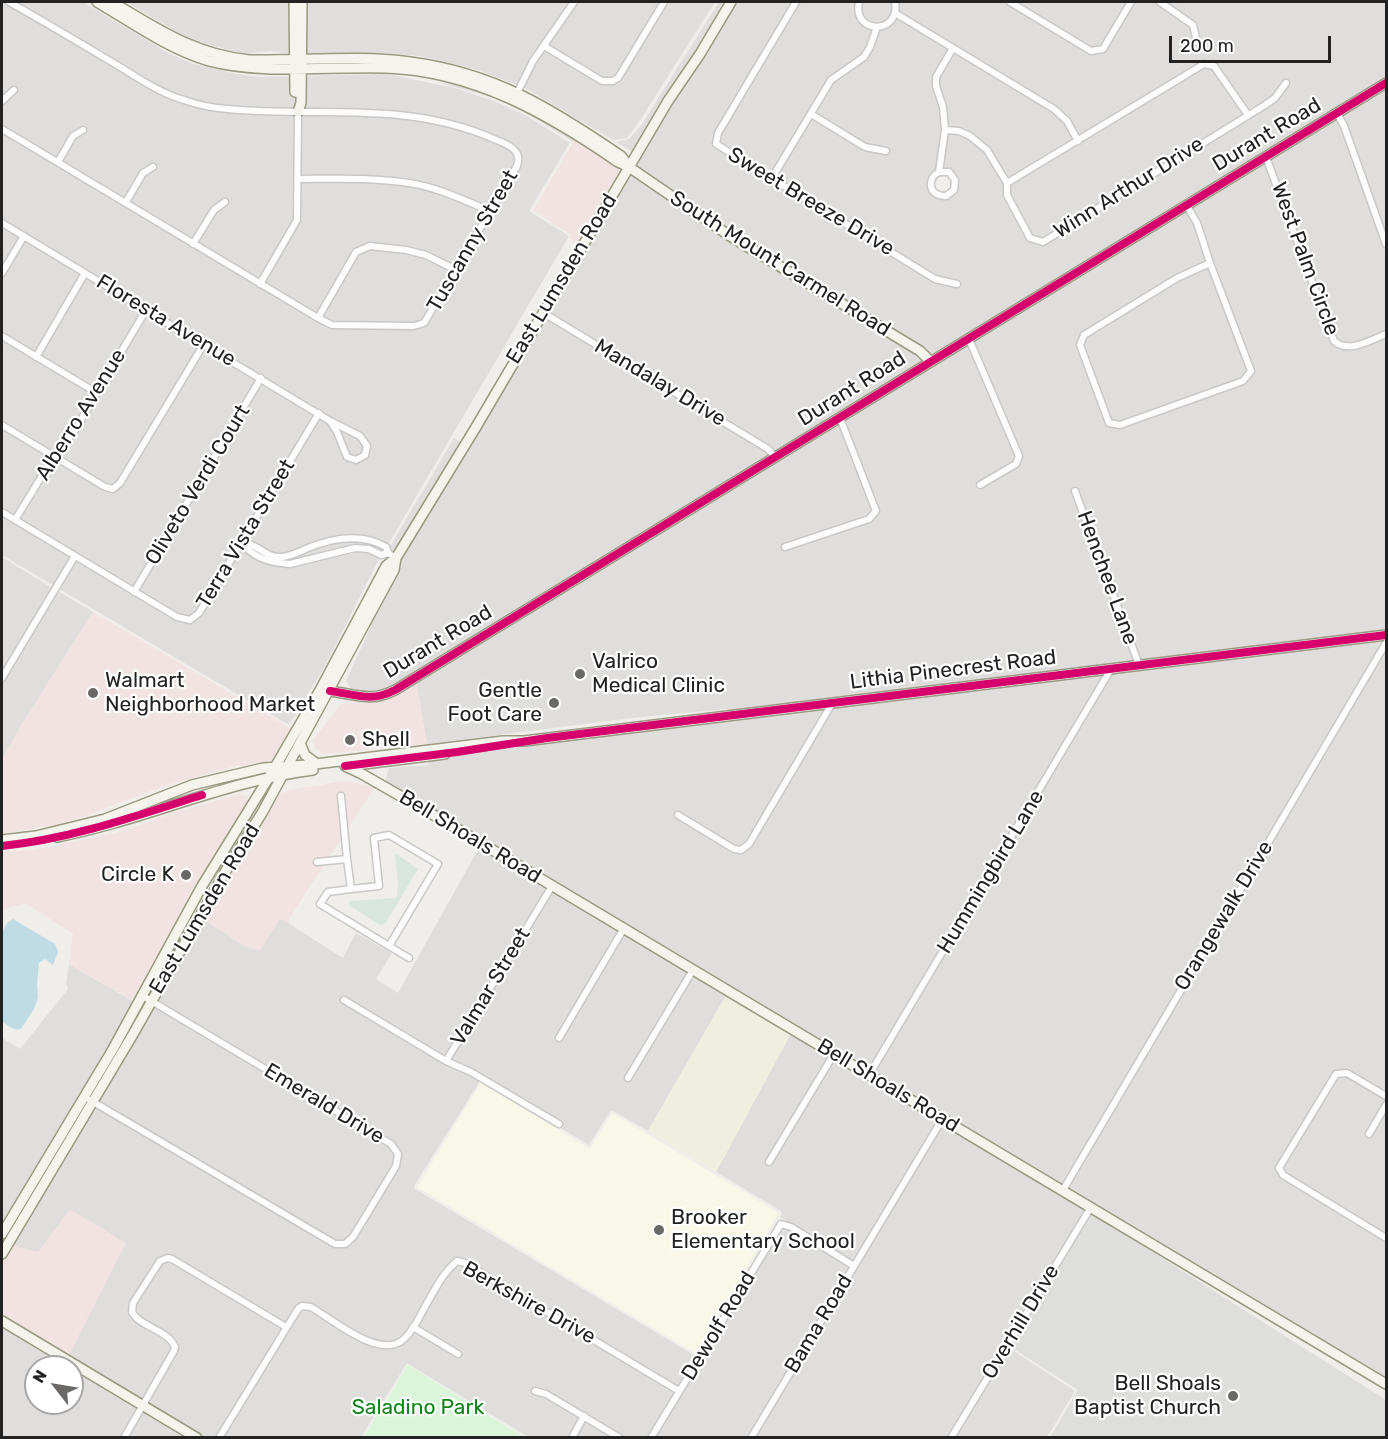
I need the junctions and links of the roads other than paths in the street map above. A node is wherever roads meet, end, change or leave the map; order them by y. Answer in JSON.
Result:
{"nodes":[{"id":1,"x":9,"y":2,"type":"edge"},
{"id":2,"x":97,"y":2,"type":"edge"},
{"id":3,"x":111,"y":2,"type":"edge"},
{"id":4,"x":294,"y":2,"type":"edge"},
{"id":5,"x":302,"y":2,"type":"edge"},
{"id":6,"x":574,"y":2,"type":"edge"},
{"id":7,"x":664,"y":2,"type":"edge"},
{"id":8,"x":731,"y":2,"type":"edge"},
{"id":9,"x":796,"y":2,"type":"edge"},
{"id":10,"x":859,"y":2,"type":"edge"},
{"id":11,"x":895,"y":2,"type":"edge"},
{"id":12,"x":1010,"y":2,"type":"edge"},
{"id":13,"x":1131,"y":2,"type":"edge"},
{"id":14,"x":1160,"y":2,"type":"edge"},
{"id":15,"x":895,"y":13,"type":"junction"},
{"id":16,"x":877,"y":27,"type":"junction"},
{"id":17,"x":1197,"y":42,"type":"dead end"},
{"id":18,"x":544,"y":46,"type":"junction"},
{"id":19,"x":953,"y":48,"type":"junction"},
{"id":20,"x":298,"y":64,"type":"junction"},
{"id":21,"x":1286,"y":83,"type":"dead end"},
{"id":22,"x":1386,"y":83,"type":"edge"},
{"id":23,"x":14,"y":90,"type":"dead end"},
{"id":24,"x":516,"y":96,"type":"junction"},
{"id":25,"x":2,"y":101,"type":"edge"},
{"id":26,"x":298,"y":112,"type":"junction"},
{"id":27,"x":1337,"y":113,"type":"junction"},
{"id":28,"x":811,"y":114,"type":"junction"},
{"id":29,"x":1248,"y":115,"type":"junction"},
{"id":30,"x":2,"y":129,"type":"edge"},
{"id":31,"x":83,"y":130,"type":"dead end"},
{"id":32,"x":945,"y":130,"type":"junction"},
{"id":33,"x":1078,"y":141,"type":"junction"},
{"id":34,"x":886,"y":151,"type":"dead end"},
{"id":35,"x":1266,"y":157,"type":"junction"},
{"id":36,"x":58,"y":162,"type":"junction"},
{"id":37,"x":629,"y":166,"type":"junction"},
{"id":38,"x":153,"y":167,"type":"dead end"},
{"id":39,"x":939,"y":172,"type":"junction"},
{"id":40,"x":772,"y":178,"type":"junction"},
{"id":41,"x":298,"y":179,"type":"junction"},
{"id":42,"x":1007,"y":183,"type":"junction"},
{"id":43,"x":126,"y":202,"type":"junction"},
{"id":44,"x":225,"y":202,"type":"dead end"},
{"id":45,"x":1187,"y":206,"type":"junction"},
{"id":46,"x":490,"y":211,"type":"junction"},
{"id":47,"x":2,"y":223,"type":"edge"},
{"id":48,"x":24,"y":236,"type":"junction"},
{"id":49,"x":193,"y":244,"type":"junction"},
{"id":50,"x":1386,"y":244,"type":"edge"},
{"id":51,"x":1210,"y":263,"type":"junction"},
{"id":52,"x":456,"y":270,"type":"junction"},
{"id":53,"x":2,"y":273,"type":"edge"},
{"id":54,"x":85,"y":273,"type":"junction"},
{"id":55,"x":260,"y":284,"type":"junction"},
{"id":56,"x":957,"y":284,"type":"dead end"},
{"id":57,"x":146,"y":310,"type":"junction"},
{"id":58,"x":542,"y":312,"type":"junction"},
{"id":59,"x":318,"y":318,"type":"junction"},
{"id":60,"x":1386,"y":334,"type":"edge"},
{"id":61,"x":2,"y":336,"type":"edge"},
{"id":62,"x":969,"y":339,"type":"junction"},
{"id":63,"x":204,"y":344,"type":"junction"},
{"id":64,"x":36,"y":357,"type":"junction"},
{"id":65,"x":932,"y":362,"type":"junction"},
{"id":66,"x":261,"y":378,"type":"junction"},
{"id":67,"x":97,"y":393,"type":"junction"},
{"id":68,"x":319,"y":413,"type":"junction"},
{"id":69,"x":840,"y":418,"type":"junction"},
{"id":70,"x":330,"y":421,"type":"junction"},
{"id":71,"x":2,"y":425,"type":"edge"},
{"id":72,"x":55,"y":457,"type":"junction"},
{"id":73,"x":776,"y":457,"type":"junction"},
{"id":74,"x":980,"y":485,"type":"dead end"},
{"id":75,"x":1075,"y":491,"type":"dead end"},
{"id":76,"x":2,"y":512,"type":"edge"},
{"id":77,"x":15,"y":520,"type":"junction"},
{"id":78,"x":242,"y":542,"type":"junction"},
{"id":79,"x":785,"y":548,"type":"dead end"},
{"id":80,"x":75,"y":556,"type":"junction"},
{"id":81,"x":392,"y":556,"type":"junction"},
{"id":82,"x":134,"y":591,"type":"junction"},
{"id":83,"x":1386,"y":635,"type":"edge"},
{"id":84,"x":1386,"y":642,"type":"edge"},
{"id":85,"x":1139,"y":665,"type":"junction"},
{"id":86,"x":1111,"y":669,"type":"junction"},
{"id":87,"x":2,"y":678,"type":"edge"},
{"id":88,"x":330,"y":691,"type":"junction"},
{"id":89,"x":833,"y":702,"type":"junction"},
{"id":90,"x":524,"y":741,"type":"junction"},
{"id":91,"x":300,"y":743,"type":"junction"},
{"id":92,"x":376,"y":763,"type":"junction"},
{"id":93,"x":317,"y":764,"type":"junction"},
{"id":94,"x":275,"y":766,"type":"junction"},
{"id":95,"x":345,"y":766,"type":"junction"},
{"id":96,"x":284,"y":771,"type":"junction"},
{"id":97,"x":300,"y":772,"type":"junction"},
{"id":98,"x":268,"y":779,"type":"junction"},
{"id":99,"x":388,"y":788,"type":"junction"},
{"id":100,"x":275,"y":791,"type":"junction"},
{"id":101,"x":202,"y":795,"type":"junction"},
{"id":102,"x":341,"y":796,"type":"dead end"},
{"id":103,"x":252,"y":804,"type":"junction"},
{"id":104,"x":678,"y":815,"type":"dead end"},
{"id":105,"x":2,"y":840,"type":"edge"},
{"id":106,"x":2,"y":846,"type":"edge"},
{"id":107,"x":347,"y":859,"type":"junction"},
{"id":108,"x":316,"y":861,"type":"dead end"},
{"id":109,"x":205,"y":881,"type":"junction"},
{"id":110,"x":552,"y":886,"type":"junction"},
{"id":111,"x":351,"y":889,"type":"junction"},
{"id":112,"x":624,"y":928,"type":"junction"},
{"id":113,"x":188,"y":935,"type":"junction"},
{"id":114,"x":389,"y":946,"type":"junction"},
{"id":115,"x":409,"y":958,"type":"dead end"},
{"id":116,"x":693,"y":970,"type":"junction"},
{"id":117,"x":147,"y":998,"type":"junction"},
{"id":118,"x":344,"y":1000,"type":"dead end"},
{"id":119,"x":558,"y":1038,"type":"dead end"},
{"id":120,"x":834,"y":1054,"type":"junction"},
{"id":121,"x":446,"y":1061,"type":"junction"},
{"id":122,"x":869,"y":1075,"type":"junction"},
{"id":123,"x":628,"y":1078,"type":"dead end"},
{"id":124,"x":1386,"y":1096,"type":"edge"},
{"id":125,"x":89,"y":1099,"type":"junction"},
{"id":126,"x":1386,"y":1105,"type":"edge"},
{"id":127,"x":943,"y":1118,"type":"junction"},
{"id":128,"x":559,"y":1124,"type":"dead end"},
{"id":129,"x":1369,"y":1134,"type":"dead end"},
{"id":130,"x":769,"y":1162,"type":"dead end"},
{"id":131,"x":1063,"y":1190,"type":"junction"},
{"id":132,"x":1091,"y":1207,"type":"junction"},
{"id":133,"x":2,"y":1234,"type":"edge"},
{"id":134,"x":1386,"y":1238,"type":"edge"},
{"id":135,"x":2,"y":1254,"type":"edge"},
{"id":136,"x":854,"y":1266,"type":"junction"},
{"id":137,"x":2,"y":1321,"type":"edge"},
{"id":138,"x":286,"y":1327,"type":"junction"},
{"id":139,"x":413,"y":1327,"type":"junction"},
{"id":140,"x":458,"y":1354,"type":"dead end"},
{"id":141,"x":1386,"y":1384,"type":"edge"},
{"id":142,"x":679,"y":1391,"type":"junction"},
{"id":143,"x":535,"y":1392,"type":"dead end"},
{"id":144,"x":143,"y":1405,"type":"junction"},
{"id":145,"x":584,"y":1416,"type":"junction"},
{"id":146,"x":124,"y":1437,"type":"edge"},
{"id":147,"x":197,"y":1437,"type":"edge"},
{"id":148,"x":219,"y":1437,"type":"edge"},
{"id":149,"x":572,"y":1437,"type":"edge"},
{"id":150,"x":620,"y":1437,"type":"edge"},
{"id":151,"x":651,"y":1437,"type":"edge"},
{"id":152,"x":751,"y":1437,"type":"edge"},
{"id":153,"x":951,"y":1437,"type":"edge"}],
"edges":[{"from":1,"to":26,"type":"street","name":"Tuscanny Street"},
{"from":2,"to":20,"type":"main road","name":"South Mount Carmel Road"},
{"from":3,"to":20,"type":"main road","name":"South Mount Carmel Road"},
{"from":4,"to":20,"type":"main road"},
{"from":5,"to":20,"type":"main road"},
{"from":6,"to":18,"type":"street"},
{"from":7,"to":18,"type":"street"},
{"from":8,"to":37,"type":"main road","name":"East Lumsden Road"},
{"from":9,"to":40,"type":"street","name":"Sweet Breeze Drive"},
{"from":10,"to":16,"type":"street"},
{"from":11,"to":15,"type":"street"},
{"from":12,"to":13,"type":"street"},
{"from":14,"to":17,"type":"street"},
{"from":15,"to":16,"type":"street"},
{"from":15,"to":19,"type":"street"},
{"from":16,"to":28,"type":"street"},
{"from":18,"to":24,"type":"street"},
{"from":19,"to":32,"type":"street"},
{"from":19,"to":33,"type":"street"},
{"from":20,"to":24,"type":"main road","name":"South Mount Carmel Road"},
{"from":20,"to":26,"type":"main road"},
{"from":21,"to":29,"type":"street","name":"Winn Arthur Drive"},
{"from":22,"to":27,"type":"main road","name":"Durant Road"},
{"from":23,"to":25,"type":"street"},
{"from":24,"to":37,"type":"main road","name":"South Mount Carmel Road"},
{"from":26,"to":41,"type":"street"},
{"from":26,"to":46,"type":"street","name":"Tuscanny Street"},
{"from":27,"to":35,"type":"main road","name":"Durant Road"},
{"from":27,"to":50,"type":"street"},
{"from":28,"to":34,"type":"street"},
{"from":28,"to":40,"type":"street"},
{"from":29,"to":33,"type":"street"},
{"from":29,"to":42,"type":"street","name":"Winn Arthur Drive"},
{"from":30,"to":36,"type":"street","name":"Tuscanny Street"},
{"from":31,"to":36,"type":"street"},
{"from":32,"to":39,"type":"street"},
{"from":32,"to":42,"type":"street","name":"Winn Arthur Drive"},
{"from":33,"to":42,"type":"street"},
{"from":35,"to":45,"type":"main road","name":"Durant Road"},
{"from":35,"to":60,"type":"street","name":"West Palm Circle"},
{"from":36,"to":43,"type":"street","name":"Tuscanny Street"},
{"from":37,"to":58,"type":"main road","name":"East Lumsden Road"},
{"from":37,"to":65,"type":"main road","name":"South Mount Carmel Road"},
{"from":38,"to":43,"type":"street"},
{"from":39,"to":39,"type":"street"},
{"from":40,"to":56,"type":"street","name":"Sweet Breeze Drive"},
{"from":41,"to":46,"type":"street"},
{"from":41,"to":55,"type":"street"},
{"from":43,"to":49,"type":"street","name":"Tuscanny Street"},
{"from":44,"to":49,"type":"street"},
{"from":45,"to":51,"type":"street"},
{"from":45,"to":62,"type":"main road","name":"Durant Road"},
{"from":46,"to":52,"type":"street","name":"Tuscanny Street"},
{"from":47,"to":48,"type":"street","name":"Floresta Avenue"},
{"from":48,"to":53,"type":"street"},
{"from":48,"to":54,"type":"street","name":"Floresta Avenue"},
{"from":49,"to":55,"type":"street","name":"Tuscanny Street"},
{"from":51,"to":51,"type":"street"},
{"from":52,"to":59,"type":"street","name":"Tuscanny Street"},
{"from":52,"to":59,"type":"street"},
{"from":54,"to":57,"type":"street","name":"Floresta Avenue"},
{"from":54,"to":64,"type":"street"},
{"from":55,"to":59,"type":"street","name":"Tuscanny Street"},
{"from":57,"to":63,"type":"street","name":"Floresta Avenue"},
{"from":57,"to":67,"type":"street","name":"Alberro Avenue"},
{"from":58,"to":73,"type":"street","name":"Mandalay Drive"},
{"from":58,"to":81,"type":"main road","name":"East Lumsden Road"},
{"from":61,"to":64,"type":"street"},
{"from":62,"to":65,"type":"main road","name":"Durant Road"},
{"from":62,"to":74,"type":"street"},
{"from":63,"to":66,"type":"street","name":"Floresta Avenue"},
{"from":63,"to":72,"type":"street"},
{"from":64,"to":67,"type":"street"},
{"from":65,"to":69,"type":"main road","name":"Durant Road"},
{"from":66,"to":68,"type":"street","name":"Floresta Avenue"},
{"from":66,"to":82,"type":"street","name":"Oliveto Verdi Court"},
{"from":67,"to":72,"type":"street","name":"Alberro Avenue"},
{"from":68,"to":70,"type":"street","name":"Floresta Avenue"},
{"from":68,"to":78,"type":"street","name":"Terra Vista Street"},
{"from":69,"to":73,"type":"main road","name":"Durant Road"},
{"from":69,"to":79,"type":"street"},
{"from":70,"to":70,"type":"street","name":"Floresta Avenue"},
{"from":71,"to":72,"type":"street"},
{"from":72,"to":77,"type":"street","name":"Alberro Avenue"},
{"from":73,"to":88,"type":"main road","name":"Durant Road"},
{"from":75,"to":85,"type":"street","name":"Henchee Lane"},
{"from":76,"to":77,"type":"street","name":"Terra Vista Street"},
{"from":77,"to":80,"type":"street","name":"Terra Vista Street"},
{"from":78,"to":81,"type":"street"},
{"from":78,"to":81,"type":"street"},
{"from":78,"to":82,"type":"street","name":"Terra Vista Street"},
{"from":80,"to":82,"type":"street","name":"Terra Vista Street"},
{"from":80,"to":87,"type":"street"},
{"from":81,"to":88,"type":"main road","name":"East Lumsden Road"},
{"from":81,"to":94,"type":"main road","name":"East Lumsden Road"},
{"from":83,"to":85,"type":"main road","name":"Lithia Pinecrest Road"},
{"from":84,"to":131,"type":"street","name":"Orangewalk Drive"},
{"from":85,"to":86,"type":"main road","name":"Lithia Pinecrest Road"},
{"from":86,"to":89,"type":"main road","name":"Lithia Pinecrest Road"},
{"from":86,"to":122,"type":"street","name":"Hummingbird Lane"},
{"from":88,"to":91,"type":"main road","name":"East Lumsden Road"},
{"from":89,"to":90,"type":"main road","name":"Lithia Pinecrest Road"},
{"from":89,"to":104,"type":"street"},
{"from":90,"to":92,"type":"main road","name":"Lithia Pinecrest Road"},
{"from":90,"to":93,"type":"main road","name":"Lithia Pinecrest Road"},
{"from":91,"to":93,"type":"main road"},
{"from":91,"to":96,"type":"main road","name":"East Lumsden Road"},
{"from":92,"to":95,"type":"main road","name":"Lithia Pinecrest Road"},
{"from":92,"to":99,"type":"main road"},
{"from":93,"to":96,"type":"main road","name":"Lithia Pinecrest Road"},
{"from":94,"to":96,"type":"main road","name":"Lithia Pinecrest Road"},
{"from":94,"to":98,"type":"main road","name":"East Lumsden Road"},
{"from":94,"to":105,"type":"main road","name":"Lithia Pinecrest Road"},
{"from":95,"to":97,"type":"main road","name":"Lithia Pinecrest Road"},
{"from":95,"to":99,"type":"main road","name":"Bell Shoals Road"},
{"from":96,"to":97,"type":"main road","name":"Lithia Pinecrest Road"},
{"from":96,"to":98,"type":"main road","name":"Lithia Pinecrest Road"},
{"from":96,"to":100,"type":"main road","name":"East Lumsden Road"},
{"from":97,"to":100,"type":"main road"},
{"from":98,"to":101,"type":"main road","name":"Lithia Pinecrest Road"},
{"from":98,"to":103,"type":"main road","name":"East Lumsden Road"},
{"from":99,"to":110,"type":"main road","name":"Bell Shoals Road"},
{"from":100,"to":113,"type":"main road","name":"East Lumsden Road"},
{"from":101,"to":103,"type":"main road"},
{"from":101,"to":106,"type":"main road","name":"Lithia Pinecrest Road"},
{"from":102,"to":107,"type":"street"},
{"from":103,"to":109,"type":"main road","name":"East Lumsden Road"},
{"from":107,"to":108,"type":"street"},
{"from":107,"to":111,"type":"street"},
{"from":109,"to":113,"type":"main road"},
{"from":109,"to":117,"type":"main road","name":"East Lumsden Road"},
{"from":110,"to":112,"type":"main road","name":"Bell Shoals Road"},
{"from":110,"to":121,"type":"street","name":"Valmar Street"},
{"from":111,"to":114,"type":"street"},
{"from":111,"to":114,"type":"street"},
{"from":112,"to":116,"type":"main road","name":"Bell Shoals Road"},
{"from":112,"to":119,"type":"street"},
{"from":113,"to":117,"type":"main road","name":"East Lumsden Road"},
{"from":114,"to":115,"type":"street"},
{"from":116,"to":120,"type":"main road","name":"Bell Shoals Road"},
{"from":116,"to":123,"type":"street"},
{"from":117,"to":125,"type":"main road","name":"East Lumsden Road"},
{"from":117,"to":125,"type":"street","name":"Emerald Drive"},
{"from":118,"to":121,"type":"street","name":"Valmar Street"},
{"from":120,"to":122,"type":"main road","name":"Bell Shoals Road"},
{"from":120,"to":130,"type":"street"},
{"from":121,"to":128,"type":"street"},
{"from":122,"to":127,"type":"main road","name":"Bell Shoals Road"},
{"from":124,"to":134,"type":"street"},
{"from":125,"to":133,"type":"main road","name":"East Lumsden Road"},
{"from":125,"to":135,"type":"main road","name":"East Lumsden Road"},
{"from":126,"to":129,"type":"street"},
{"from":127,"to":131,"type":"main road","name":"Bell Shoals Road"},
{"from":127,"to":136,"type":"street","name":"Bama Road"},
{"from":131,"to":132,"type":"main road","name":"Bell Shoals Road"},
{"from":132,"to":141,"type":"main road","name":"Bell Shoals Road"},
{"from":132,"to":153,"type":"street","name":"Overhill Drive"},
{"from":136,"to":142,"type":"street","name":"Dewolf Road"},
{"from":136,"to":152,"type":"street","name":"Bama Road"},
{"from":137,"to":144,"type":"main road"},
{"from":138,"to":139,"type":"street","name":"Berkshire Drive"},
{"from":138,"to":144,"type":"street"},
{"from":138,"to":148,"type":"street"},
{"from":139,"to":140,"type":"street"},
{"from":139,"to":142,"type":"street","name":"Berkshire Drive"},
{"from":142,"to":151,"type":"street","name":"Dewolf Road"},
{"from":143,"to":145,"type":"street"},
{"from":144,"to":146,"type":"street"},
{"from":144,"to":147,"type":"main road"},
{"from":145,"to":149,"type":"street"},
{"from":145,"to":150,"type":"street"}]}
